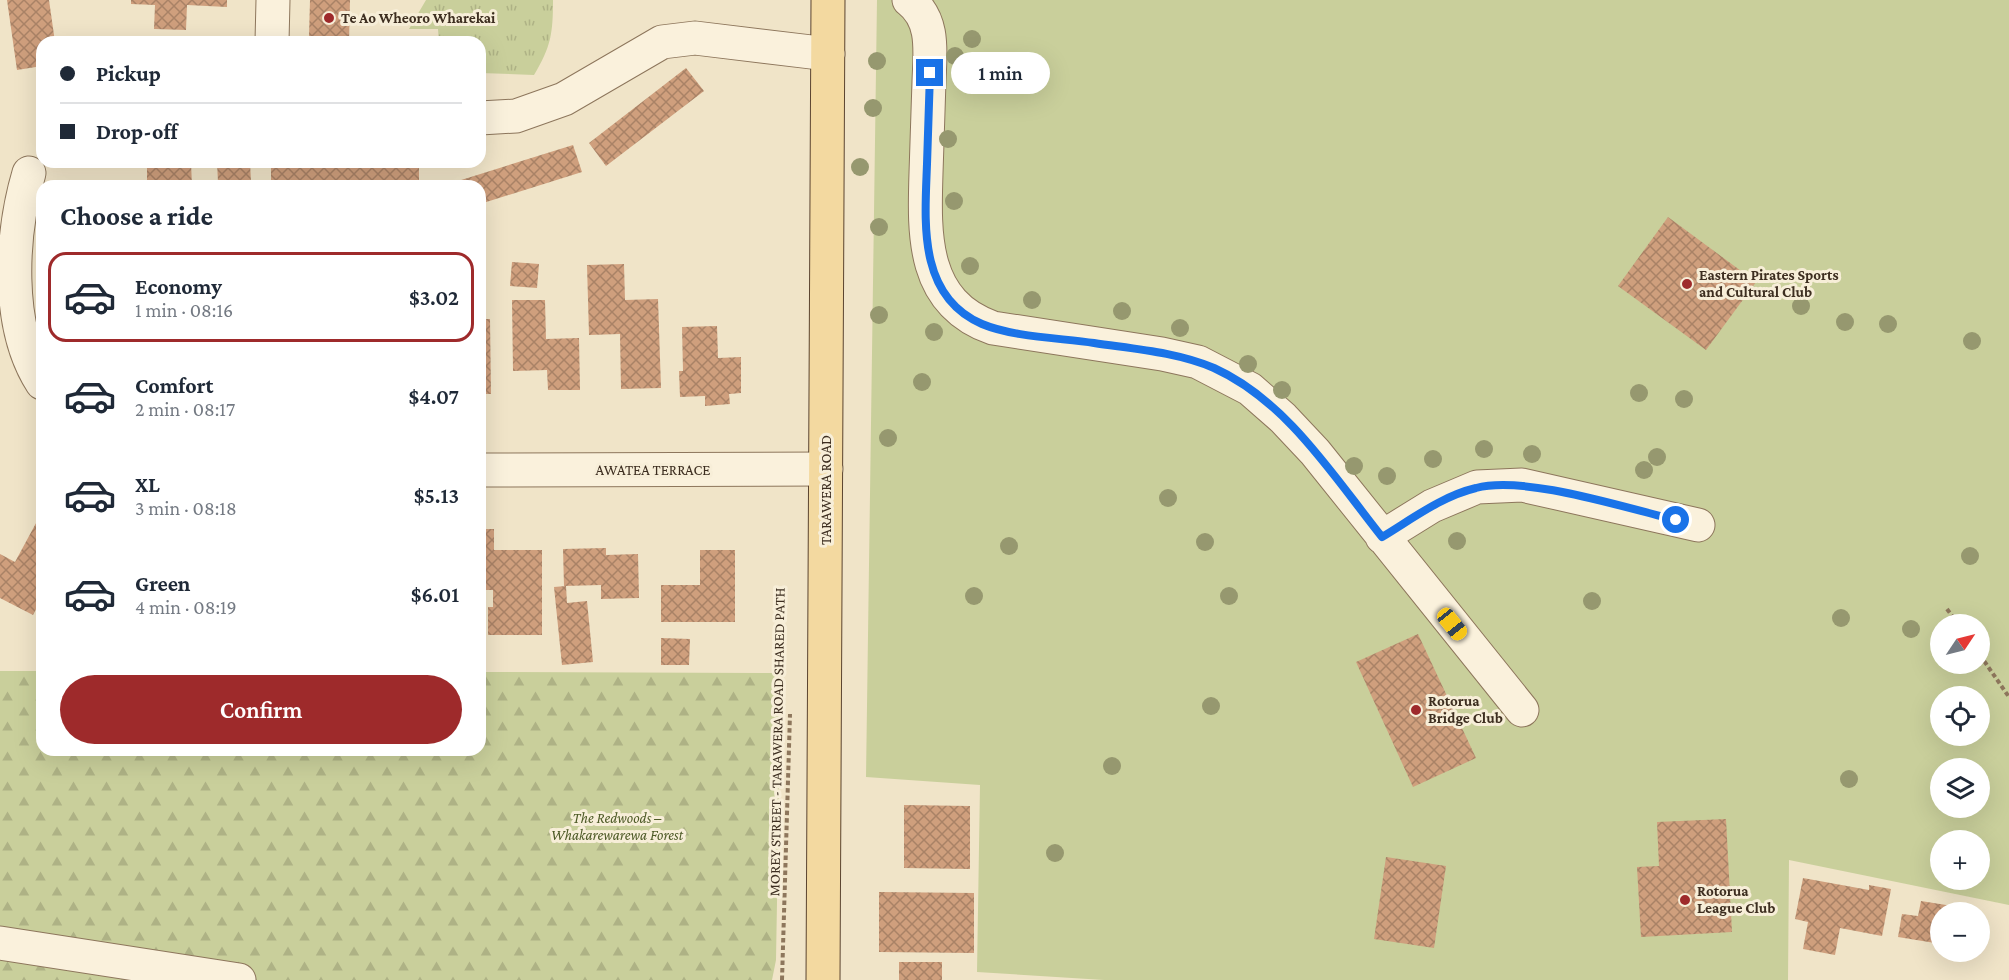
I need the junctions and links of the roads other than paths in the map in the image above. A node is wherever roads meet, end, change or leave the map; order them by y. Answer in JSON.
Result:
{"nodes":[{"id":1,"x":273,"y":0,"type":"edge"},
{"id":2,"x":828,"y":0,"type":"edge"},
{"id":3,"x":909,"y":0,"type":"edge"},
{"id":4,"x":272,"y":36,"type":"edge"},
{"id":5,"x":828,"y":54,"type":"junction"},
{"id":6,"x":486,"y":118,"type":"edge"},
{"id":7,"x":29,"y":173,"type":"dead end"},
{"id":8,"x":36,"y":369,"type":"edge"},
{"id":9,"x":486,"y":470,"type":"edge"},
{"id":10,"x":826,"y":470,"type":"junction"},
{"id":11,"x":1698,"y":525,"type":"dead end"},
{"id":12,"x":1382,"y":537,"type":"junction"},
{"id":13,"x":1522,"y":710,"type":"dead end"},
{"id":14,"x":0,"y":942,"type":"edge"},
{"id":15,"x":239,"y":980,"type":"edge"},
{"id":16,"x":823,"y":980,"type":"edge"}],
"edges":[{"from":1,"to":4,"type":"street"},
{"from":2,"to":5,"type":"main road","name":"TARAWERA ROAD"},
{"from":3,"to":12,"type":"street"},
{"from":5,"to":6,"type":"street"},
{"from":5,"to":10,"type":"main road","name":"TARAWERA ROAD"},
{"from":7,"to":8,"type":"street"},
{"from":9,"to":10,"type":"street","name":"AWATEA TERRACE"},
{"from":10,"to":16,"type":"main road","name":"TARAWERA ROAD"},
{"from":11,"to":12,"type":"street"},
{"from":12,"to":13,"type":"street"},
{"from":14,"to":15,"type":"street"}]}
